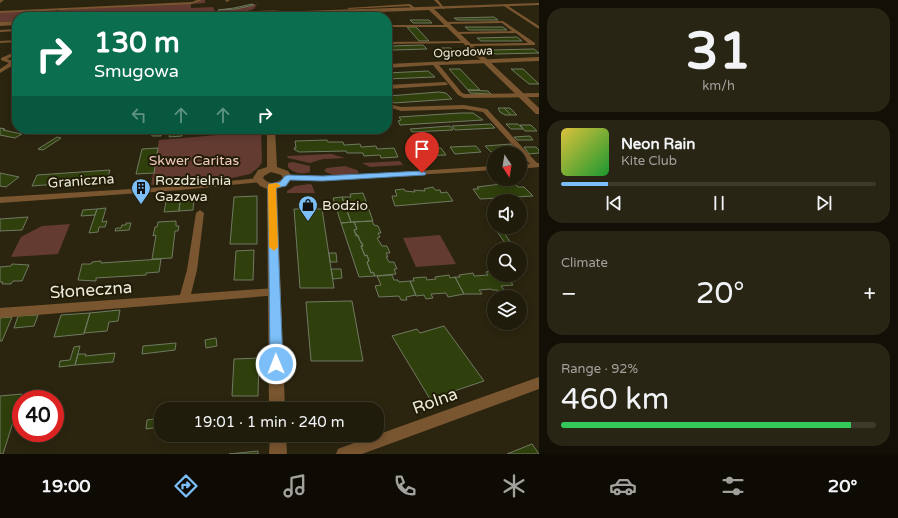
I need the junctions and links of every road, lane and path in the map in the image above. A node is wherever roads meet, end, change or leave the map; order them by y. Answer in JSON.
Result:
{"nodes":[{"id":1,"x":120,"y":0,"type":"edge"},
{"id":2,"x":201,"y":0,"type":"edge"},
{"id":3,"x":436,"y":0,"type":"edge"},
{"id":4,"x":62,"y":2,"type":"dead end"},
{"id":5,"x":539,"y":4,"type":"edge"},
{"id":6,"x":505,"y":5,"type":"junction"},
{"id":7,"x":117,"y":6,"type":"junction"},
{"id":8,"x":430,"y":8,"type":"junction"},
{"id":9,"x":444,"y":8,"type":"junction"},
{"id":10,"x":57,"y":9,"type":"junction"},
{"id":11,"x":0,"y":12,"type":"edge"},
{"id":12,"x":261,"y":12,"type":"edge"},
{"id":13,"x":272,"y":12,"type":"edge"},
{"id":14,"x":311,"y":12,"type":"edge"},
{"id":15,"x":403,"y":21,"type":"dead end"},
{"id":16,"x":12,"y":23,"type":"edge"},
{"id":17,"x":0,"y":24,"type":"edge"},
{"id":18,"x":447,"y":24,"type":"junction"},
{"id":19,"x":392,"y":26,"type":"edge"},
{"id":20,"x":399,"y":26,"type":"junction"},
{"id":21,"x":407,"y":26,"type":"junction"},
{"id":22,"x":539,"y":28,"type":"edge"},
{"id":23,"x":12,"y":30,"type":"edge"},
{"id":24,"x":0,"y":31,"type":"edge"},
{"id":25,"x":404,"y":32,"type":"dead end"},
{"id":26,"x":518,"y":32,"type":"junction"},
{"id":27,"x":456,"y":33,"type":"junction"},
{"id":28,"x":408,"y":37,"type":"dead end"},
{"id":29,"x":12,"y":41,"type":"edge"},
{"id":30,"x":0,"y":42,"type":"edge"},
{"id":31,"x":412,"y":42,"type":"junction"},
{"id":32,"x":392,"y":43,"type":"edge"},
{"id":33,"x":467,"y":43,"type":"junction"},
{"id":34,"x":12,"y":54,"type":"edge"},
{"id":35,"x":539,"y":60,"type":"edge"},
{"id":36,"x":487,"y":62,"type":"junction"},
{"id":37,"x":12,"y":63,"type":"edge"},
{"id":38,"x":12,"y":64,"type":"edge"},
{"id":39,"x":435,"y":64,"type":"junction"},
{"id":40,"x":392,"y":66,"type":"edge"},
{"id":41,"x":0,"y":71,"type":"edge"},
{"id":42,"x":446,"y":84,"type":"dead end"},
{"id":43,"x":392,"y":87,"type":"edge"},
{"id":44,"x":522,"y":95,"type":"junction"},
{"id":45,"x":539,"y":95,"type":"edge"},
{"id":46,"x":392,"y":107,"type":"edge"},
{"id":47,"x":539,"y":112,"type":"edge"},
{"id":48,"x":271,"y":134,"type":"edge"},
{"id":49,"x":537,"y":166,"type":"edge"},
{"id":50,"x":527,"y":167,"type":"edge"},
{"id":51,"x":487,"y":168,"type":"edge"},
{"id":52,"x":272,"y":169,"type":"junction"},
{"id":53,"x":288,"y":178,"type":"junction"},
{"id":54,"x":259,"y":180,"type":"junction"},
{"id":55,"x":272,"y":186,"type":"junction"},
{"id":56,"x":0,"y":200,"type":"edge"},
{"id":57,"x":200,"y":213,"type":"dead end"},
{"id":58,"x":275,"y":292,"type":"junction"},
{"id":59,"x":184,"y":299,"type":"junction"},
{"id":60,"x":0,"y":313,"type":"edge"},
{"id":61,"x":539,"y":383,"type":"edge"},
{"id":62,"x":277,"y":402,"type":"edge"},
{"id":63,"x":278,"y":442,"type":"edge"},
{"id":64,"x":278,"y":454,"type":"edge"},
{"id":65,"x":343,"y":454,"type":"edge"}],
"edges":[{"from":1,"to":7,"type":"street"},
{"from":2,"to":7,"type":"street"},
{"from":3,"to":9,"type":"street"},
{"from":4,"to":10,"type":"street"},
{"from":5,"to":6,"type":"street"},
{"from":6,"to":9,"type":"street"},
{"from":6,"to":22,"type":"street"},
{"from":7,"to":10,"type":"street"},
{"from":8,"to":9,"type":"street"},
{"from":8,"to":14,"type":"street"},
{"from":8,"to":18,"type":"street"},
{"from":10,"to":11,"type":"street"},
{"from":12,"to":13,"type":"street"},
{"from":15,"to":21,"type":"street"},
{"from":16,"to":17,"type":"street"},
{"from":18,"to":21,"type":"street"},
{"from":18,"to":26,"type":"street"},
{"from":18,"to":27,"type":"street"},
{"from":19,"to":20,"type":"street"},
{"from":20,"to":21,"type":"street"},
{"from":20,"to":25,"type":"street"},
{"from":23,"to":24,"type":"street"},
{"from":26,"to":27,"type":"street"},
{"from":26,"to":33,"type":"street"},
{"from":27,"to":33,"type":"street"},
{"from":28,"to":31,"type":"street"},
{"from":29,"to":30,"type":"street"},
{"from":31,"to":32,"type":"street"},
{"from":31,"to":33,"type":"street"},
{"from":33,"to":36,"type":"street"},
{"from":34,"to":37,"type":"street"},
{"from":35,"to":36,"type":"street","name":"Ogrodowa"},
{"from":36,"to":39,"type":"street","name":"Ogrodowa"},
{"from":36,"to":44,"type":"street"},
{"from":38,"to":41,"type":"street"},
{"from":39,"to":40,"type":"street","name":"Ogrodowa"},
{"from":39,"to":44,"type":"street"},
{"from":42,"to":43,"type":"street"},
{"from":44,"to":45,"type":"street"},
{"from":44,"to":47,"type":"street"},
{"from":46,"to":49,"type":"street"},
{"from":48,"to":52,"type":"street"},
{"from":49,"to":50,"type":"street"},
{"from":51,"to":53,"type":"street"},
{"from":52,"to":53,"type":"street"},
{"from":52,"to":54,"type":"street"},
{"from":53,"to":55,"type":"street"},
{"from":54,"to":55,"type":"street"},
{"from":54,"to":56,"type":"street","name":"Graniczna"},
{"from":55,"to":58,"type":"street"},
{"from":57,"to":59,"type":"street"},
{"from":58,"to":59,"type":"street","name":"Słoneczna"},
{"from":58,"to":62,"type":"street"},
{"from":59,"to":60,"type":"street","name":"Słoneczna"},
{"from":61,"to":65,"type":"street","name":"Rolna"},
{"from":63,"to":64,"type":"street"}]}
